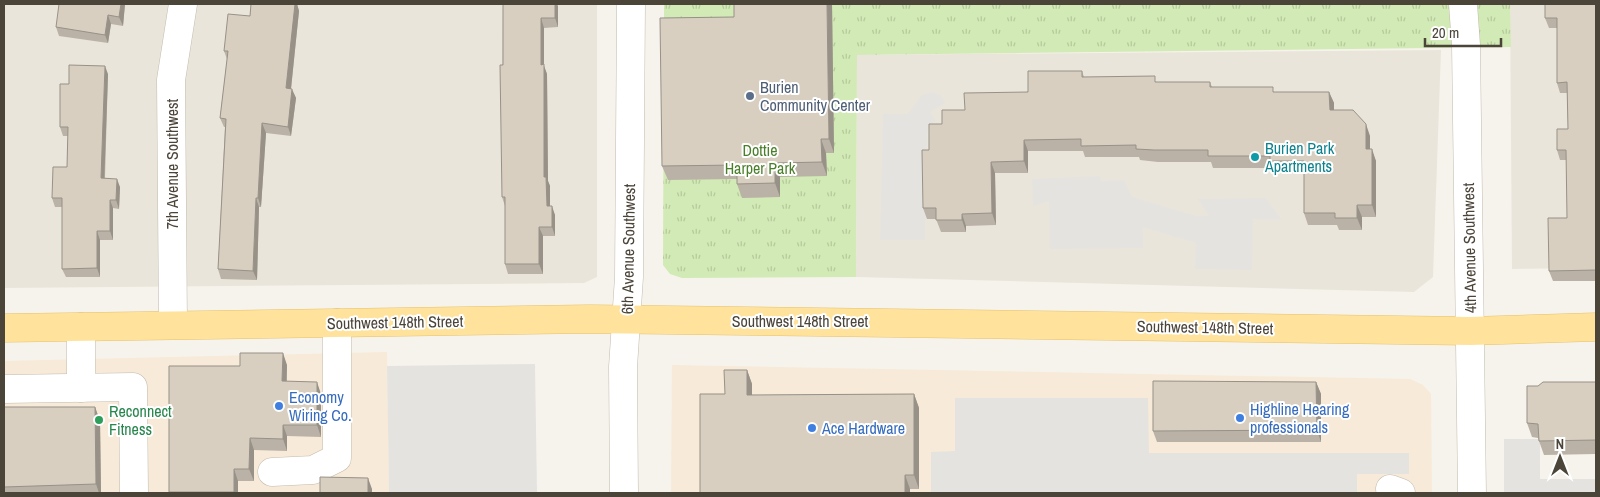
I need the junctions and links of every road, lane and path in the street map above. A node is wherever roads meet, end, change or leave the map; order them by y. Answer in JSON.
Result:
{"nodes":[{"id":1,"x":183,"y":4,"type":"edge"},
{"id":2,"x":631,"y":4,"type":"edge"},
{"id":3,"x":1463,"y":4,"type":"edge"},
{"id":4,"x":627,"y":320,"type":"junction"},
{"id":5,"x":336,"y":323,"type":"junction"},
{"id":6,"x":173,"y":325,"type":"junction"},
{"id":7,"x":81,"y":327,"type":"junction"},
{"id":8,"x":1596,"y":327,"type":"edge"},
{"id":9,"x":4,"y":328,"type":"edge"},
{"id":10,"x":1470,"y":331,"type":"junction"},
{"id":11,"x":81,"y":388,"type":"junction"},
{"id":12,"x":4,"y":389,"type":"edge"},
{"id":13,"x":272,"y":472,"type":"dead end"},
{"id":14,"x":134,"y":493,"type":"edge"},
{"id":15,"x":624,"y":493,"type":"edge"},
{"id":16,"x":1472,"y":493,"type":"edge"}],
"edges":[{"from":1,"to":6,"type":"street","name":"7th Avenue Southwest"},
{"from":2,"to":4,"type":"street","name":"6th Avenue Southwest"},
{"from":3,"to":10,"type":"street","name":"4th Avenue Southwest"},
{"from":4,"to":5,"type":"main road","name":"Southwest 148th Street"},
{"from":4,"to":10,"type":"main road","name":"Southwest 148th Street"},
{"from":4,"to":15,"type":"street","name":"6th Avenue Southwest"},
{"from":5,"to":6,"type":"main road","name":"Southwest 148th Street"},
{"from":5,"to":13,"type":"street"},
{"from":6,"to":7,"type":"main road","name":"Southwest 148th Street"},
{"from":7,"to":9,"type":"main road","name":"Southwest 148th Street"},
{"from":7,"to":11,"type":"street"},
{"from":8,"to":10,"type":"main road","name":"Southwest 148th Street"},
{"from":10,"to":16,"type":"street","name":"4th Avenue Southwest"},
{"from":11,"to":12,"type":"street"},
{"from":11,"to":14,"type":"street"}]}
